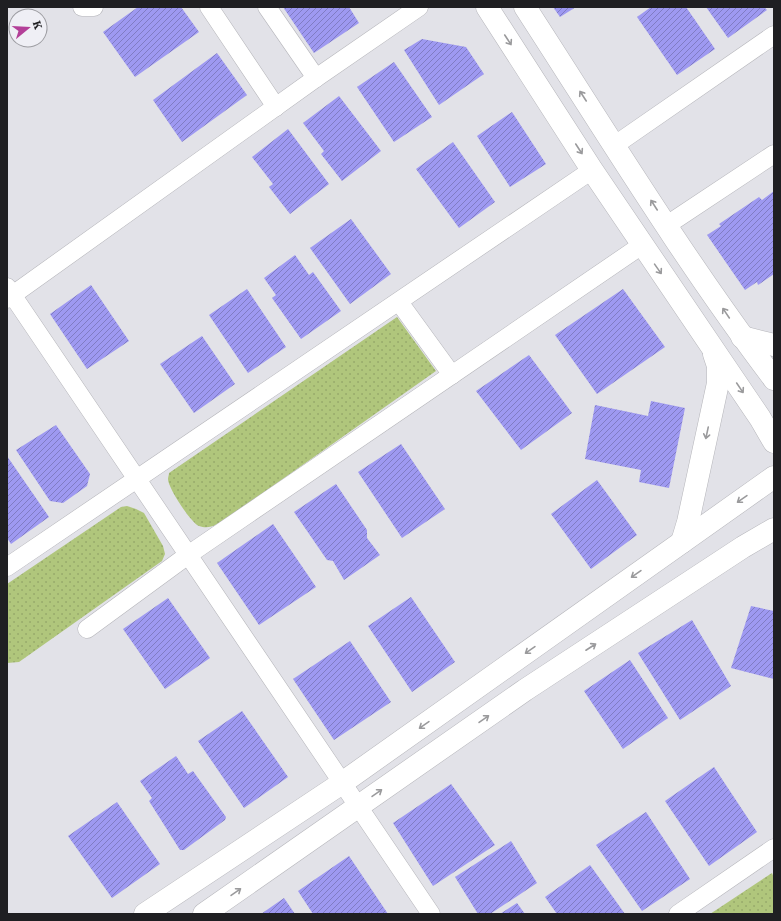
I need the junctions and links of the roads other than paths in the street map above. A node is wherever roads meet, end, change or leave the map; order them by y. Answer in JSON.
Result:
{"nodes":[{"id":1,"x":82,"y":7,"type":"edge"},
{"id":2,"x":94,"y":7,"type":"edge"},
{"id":3,"x":209,"y":7,"type":"edge"},
{"id":4,"x":267,"y":7,"type":"edge"},
{"id":5,"x":418,"y":7,"type":"edge"},
{"id":6,"x":487,"y":7,"type":"edge"},
{"id":7,"x":525,"y":7,"type":"edge"},
{"id":8,"x":774,"y":35,"type":"edge"},
{"id":9,"x":316,"y":78,"type":"junction"},
{"id":10,"x":276,"y":107,"type":"junction"},
{"id":11,"x":615,"y":145,"type":"junction"},
{"id":12,"x":774,"y":154,"type":"edge"},
{"id":13,"x":592,"y":170,"type":"junction"},
{"id":14,"x":667,"y":225,"type":"junction"},
{"id":15,"x":642,"y":245,"type":"junction"},
{"id":16,"x":9,"y":294,"type":"edge"},
{"id":17,"x":399,"y":302,"type":"junction"},
{"id":18,"x":742,"y":337,"type":"junction"},
{"id":19,"x":709,"y":341,"type":"junction"},
{"id":20,"x":774,"y":345,"type":"edge"},
{"id":21,"x":452,"y":375,"type":"junction"},
{"id":22,"x":774,"y":379,"type":"edge"},
{"id":23,"x":774,"y":442,"type":"edge"},
{"id":24,"x":774,"y":477,"type":"edge"},
{"id":25,"x":137,"y":479,"type":"junction"},
{"id":26,"x":774,"y":529,"type":"edge"},
{"id":27,"x":682,"y":542,"type":"junction"},
{"id":28,"x":188,"y":555,"type":"junction"},
{"id":29,"x":7,"y":567,"type":"edge"},
{"id":30,"x":87,"y":629,"type":"dead end"},
{"id":31,"x":342,"y":783,"type":"junction"},
{"id":32,"x":358,"y":806,"type":"junction"},
{"id":33,"x":774,"y":848,"type":"edge"},
{"id":34,"x":145,"y":914,"type":"edge"},
{"id":35,"x":204,"y":914,"type":"edge"},
{"id":36,"x":431,"y":914,"type":"edge"},
{"id":37,"x":678,"y":914,"type":"edge"}],
"edges":[{"from":1,"to":2,"type":"street"},
{"from":3,"to":10,"type":"street"},
{"from":4,"to":9,"type":"street"},
{"from":5,"to":9,"type":"street"},
{"from":6,"to":13,"type":"street","one_way":true},
{"from":11,"to":7,"type":"street","one_way":true},
{"from":8,"to":11,"type":"street"},
{"from":9,"to":10,"type":"street"},
{"from":10,"to":16,"type":"street"},
{"from":14,"to":11,"type":"street","one_way":true},
{"from":12,"to":14,"type":"street"},
{"from":13,"to":15,"type":"street"},
{"from":13,"to":17,"type":"street"},
{"from":18,"to":14,"type":"street","one_way":true},
{"from":15,"to":19,"type":"street","one_way":true},
{"from":15,"to":21,"type":"street"},
{"from":16,"to":25,"type":"street"},
{"from":17,"to":21,"type":"street"},
{"from":17,"to":25,"type":"street"},
{"from":18,"to":20,"type":"street"},
{"from":18,"to":22,"type":"street"},
{"from":19,"to":23,"type":"street","one_way":true},
{"from":19,"to":27,"type":"street","one_way":true},
{"from":21,"to":28,"type":"street"},
{"from":24,"to":27,"type":"street","one_way":true},
{"from":25,"to":28,"type":"street"},
{"from":25,"to":29,"type":"street"},
{"from":32,"to":26,"type":"street","one_way":true},
{"from":27,"to":31,"type":"street","one_way":true},
{"from":28,"to":30,"type":"street"},
{"from":28,"to":31,"type":"street"},
{"from":31,"to":32,"type":"street"},
{"from":31,"to":34,"type":"street"},
{"from":35,"to":32,"type":"street","one_way":true},
{"from":32,"to":36,"type":"street"},
{"from":33,"to":37,"type":"street"}]}
